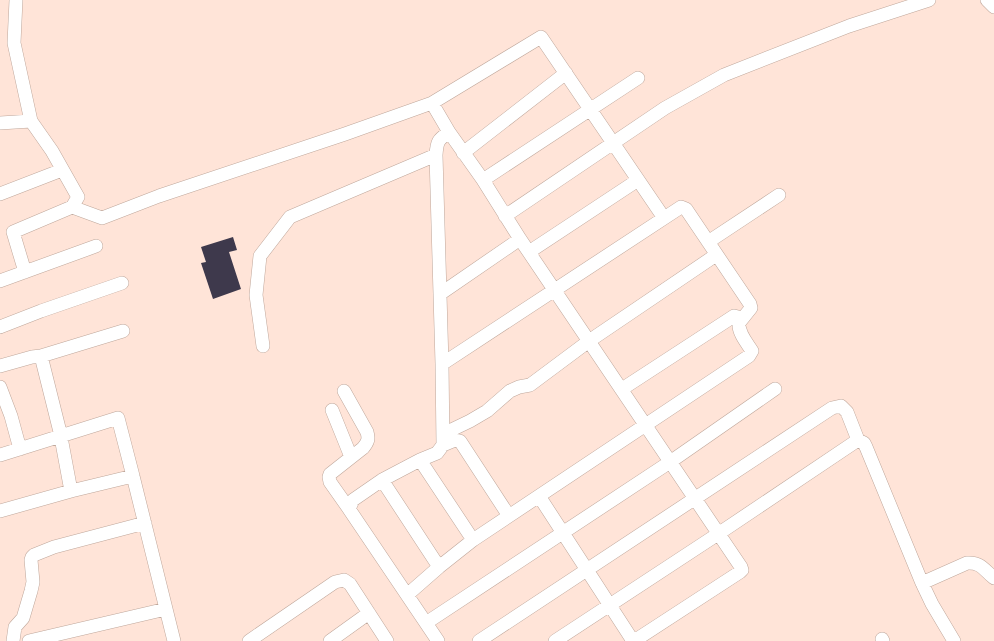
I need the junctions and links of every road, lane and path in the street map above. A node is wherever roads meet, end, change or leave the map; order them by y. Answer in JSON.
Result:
{"nodes":[{"id":1,"x":16,"y":0,"type":"edge"},
{"id":2,"x":929,"y":0,"type":"edge"},
{"id":3,"x":987,"y":0,"type":"edge"},
{"id":4,"x":994,"y":7,"type":"edge"},
{"id":5,"x":566,"y":73,"type":"junction"},
{"id":6,"x":638,"y":78,"type":"dead end"},
{"id":7,"x":432,"y":103,"type":"junction"},
{"id":8,"x":590,"y":109,"type":"junction"},
{"id":9,"x":31,"y":120,"type":"junction"},
{"id":10,"x":0,"y":123,"type":"edge"},
{"id":11,"x":449,"y":132,"type":"junction"},
{"id":12,"x":613,"y":144,"type":"junction"},
{"id":13,"x":463,"y":152,"type":"junction"},
{"id":14,"x":436,"y":155,"type":"junction"},
{"id":15,"x":62,"y":170,"type":"junction"},
{"id":16,"x":482,"y":180,"type":"junction"},
{"id":17,"x":638,"y":180,"type":"junction"},
{"id":18,"x":0,"y":194,"type":"edge"},
{"id":19,"x":779,"y":195,"type":"dead end"},
{"id":20,"x":72,"y":208,"type":"junction"},
{"id":21,"x":505,"y":216,"type":"junction"},
{"id":22,"x":664,"y":218,"type":"junction"},
{"id":23,"x":520,"y":239,"type":"junction"},
{"id":24,"x":708,"y":242,"type":"junction"},
{"id":25,"x":96,"y":246,"type":"dead end"},
{"id":26,"x":529,"y":252,"type":"junction"},
{"id":27,"x":716,"y":255,"type":"junction"},
{"id":28,"x":25,"y":272,"type":"junction"},
{"id":29,"x":0,"y":281,"type":"edge"},
{"id":30,"x":122,"y":283,"type":"dead end"},
{"id":31,"x":554,"y":290,"type":"junction"},
{"id":32,"x":440,"y":294,"type":"junction"},
{"id":33,"x":742,"y":318,"type":"junction"},
{"id":34,"x":0,"y":327,"type":"edge"},
{"id":35,"x":123,"y":331,"type":"dead end"},
{"id":36,"x":589,"y":340,"type":"junction"},
{"id":37,"x":263,"y":346,"type":"dead end"},
{"id":38,"x":41,"y":356,"type":"junction"},
{"id":39,"x":442,"y":364,"type":"junction"},
{"id":40,"x":0,"y":366,"type":"edge"},
{"id":41,"x":0,"y":387,"type":"edge"},
{"id":42,"x":622,"y":389,"type":"junction"},
{"id":43,"x":775,"y":389,"type":"dead end"},
{"id":44,"x":344,"y":391,"type":"dead end"},
{"id":45,"x":332,"y":410,"type":"dead end"},
{"id":46,"x":646,"y":426,"type":"junction"},
{"id":47,"x":61,"y":435,"type":"junction"},
{"id":48,"x":443,"y":439,"type":"junction"},
{"id":49,"x":858,"y":440,"type":"junction"},
{"id":50,"x":20,"y":448,"type":"junction"},
{"id":51,"x":0,"y":455,"type":"edge"},
{"id":52,"x":351,"y":458,"type":"junction"},
{"id":53,"x":420,"y":460,"type":"junction"},
{"id":54,"x":670,"y":462,"type":"junction"},
{"id":55,"x":133,"y":476,"type":"junction"},
{"id":56,"x":382,"y":480,"type":"junction"},
{"id":57,"x":71,"y":491,"type":"junction"},
{"id":58,"x":539,"y":496,"type":"junction"},
{"id":59,"x":694,"y":498,"type":"junction"},
{"id":60,"x":349,"y":509,"type":"junction"},
{"id":61,"x":0,"y":512,"type":"edge"},
{"id":62,"x":509,"y":516,"type":"junction"},
{"id":63,"x":145,"y":523,"type":"junction"},
{"id":64,"x":562,"y":532,"type":"junction"},
{"id":65,"x":718,"y":534,"type":"junction"},
{"id":66,"x":473,"y":540,"type":"junction"},
{"id":67,"x":439,"y":567,"type":"junction"},
{"id":68,"x":586,"y":570,"type":"junction"},
{"id":69,"x":994,"y":578,"type":"edge"},
{"id":70,"x":922,"y":583,"type":"junction"},
{"id":71,"x":407,"y":595,"type":"junction"},
{"id":72,"x":609,"y":605,"type":"junction"},
{"id":73,"x":166,"y":608,"type":"junction"},
{"id":74,"x":369,"y":614,"type":"junction"},
{"id":75,"x":426,"y":623,"type":"junction"},
{"id":76,"x":13,"y":641,"type":"edge"},
{"id":77,"x":29,"y":641,"type":"edge"},
{"id":78,"x":174,"y":641,"type":"edge"},
{"id":79,"x":249,"y":641,"type":"edge"},
{"id":80,"x":330,"y":641,"type":"edge"},
{"id":81,"x":387,"y":641,"type":"edge"},
{"id":82,"x":438,"y":641,"type":"edge"},
{"id":83,"x":478,"y":641,"type":"edge"},
{"id":84,"x":555,"y":641,"type":"edge"},
{"id":85,"x":633,"y":641,"type":"edge"},
{"id":86,"x":954,"y":641,"type":"edge"}],
"edges":[{"from":1,"to":9,"type":"street"},
{"from":2,"to":12,"type":"street"},
{"from":3,"to":4,"type":"street"},
{"from":5,"to":7,"type":"street"},
{"from":5,"to":8,"type":"street"},
{"from":5,"to":13,"type":"street"},
{"from":6,"to":8,"type":"street"},
{"from":7,"to":11,"type":"street"},
{"from":7,"to":20,"type":"street"},
{"from":8,"to":12,"type":"street"},
{"from":8,"to":16,"type":"street"},
{"from":9,"to":10,"type":"street"},
{"from":9,"to":15,"type":"street"},
{"from":11,"to":13,"type":"street"},
{"from":11,"to":14,"type":"street"},
{"from":12,"to":17,"type":"street"},
{"from":12,"to":21,"type":"street"},
{"from":13,"to":16,"type":"street"},
{"from":14,"to":32,"type":"street"},
{"from":14,"to":37,"type":"street"},
{"from":15,"to":18,"type":"street"},
{"from":15,"to":20,"type":"street"},
{"from":16,"to":21,"type":"street"},
{"from":17,"to":22,"type":"street"},
{"from":17,"to":26,"type":"street"},
{"from":19,"to":24,"type":"street"},
{"from":20,"to":28,"type":"street"},
{"from":21,"to":23,"type":"street"},
{"from":22,"to":24,"type":"street"},
{"from":22,"to":31,"type":"street"},
{"from":23,"to":26,"type":"street"},
{"from":23,"to":32,"type":"street"},
{"from":24,"to":27,"type":"street"},
{"from":25,"to":28,"type":"street"},
{"from":26,"to":31,"type":"street"},
{"from":27,"to":33,"type":"street"},
{"from":27,"to":36,"type":"street"},
{"from":28,"to":29,"type":"street"},
{"from":30,"to":34,"type":"street"},
{"from":31,"to":36,"type":"street"},
{"from":31,"to":39,"type":"street"},
{"from":32,"to":39,"type":"street"},
{"from":33,"to":42,"type":"street"},
{"from":33,"to":46,"type":"street"},
{"from":35,"to":38,"type":"street"},
{"from":36,"to":42,"type":"street"},
{"from":36,"to":48,"type":"street"},
{"from":38,"to":40,"type":"street"},
{"from":38,"to":47,"type":"street"},
{"from":39,"to":48,"type":"street"},
{"from":41,"to":50,"type":"street"},
{"from":42,"to":46,"type":"street"},
{"from":43,"to":54,"type":"street"},
{"from":44,"to":52,"type":"street"},
{"from":45,"to":52,"type":"street"},
{"from":46,"to":54,"type":"street"},
{"from":46,"to":58,"type":"street"},
{"from":47,"to":50,"type":"street"},
{"from":47,"to":55,"type":"street"},
{"from":47,"to":57,"type":"street"},
{"from":48,"to":53,"type":"street"},
{"from":48,"to":62,"type":"street"},
{"from":49,"to":59,"type":"street"},
{"from":49,"to":65,"type":"street"},
{"from":49,"to":70,"type":"street"},
{"from":50,"to":51,"type":"street"},
{"from":52,"to":60,"type":"street"},
{"from":53,"to":56,"type":"street"},
{"from":53,"to":66,"type":"street"},
{"from":54,"to":59,"type":"street"},
{"from":54,"to":64,"type":"street"},
{"from":55,"to":57,"type":"street"},
{"from":55,"to":63,"type":"street"},
{"from":56,"to":60,"type":"street"},
{"from":56,"to":67,"type":"street"},
{"from":57,"to":61,"type":"street"},
{"from":58,"to":62,"type":"street"},
{"from":58,"to":64,"type":"street"},
{"from":59,"to":65,"type":"street"},
{"from":59,"to":68,"type":"street"},
{"from":60,"to":71,"type":"street"},
{"from":62,"to":66,"type":"street"},
{"from":63,"to":73,"type":"street"},
{"from":63,"to":76,"type":"street"},
{"from":64,"to":68,"type":"street"},
{"from":64,"to":75,"type":"street"},
{"from":65,"to":72,"type":"street"},
{"from":65,"to":85,"type":"street"},
{"from":66,"to":67,"type":"street"},
{"from":67,"to":71,"type":"street"},
{"from":68,"to":72,"type":"street"},
{"from":68,"to":83,"type":"street"},
{"from":69,"to":70,"type":"street"},
{"from":70,"to":86,"type":"street"},
{"from":71,"to":75,"type":"street"},
{"from":72,"to":84,"type":"street"},
{"from":72,"to":85,"type":"street"},
{"from":73,"to":77,"type":"street"},
{"from":73,"to":78,"type":"street"},
{"from":74,"to":79,"type":"street"},
{"from":74,"to":80,"type":"street"},
{"from":74,"to":81,"type":"street"},
{"from":75,"to":82,"type":"street"}]}
